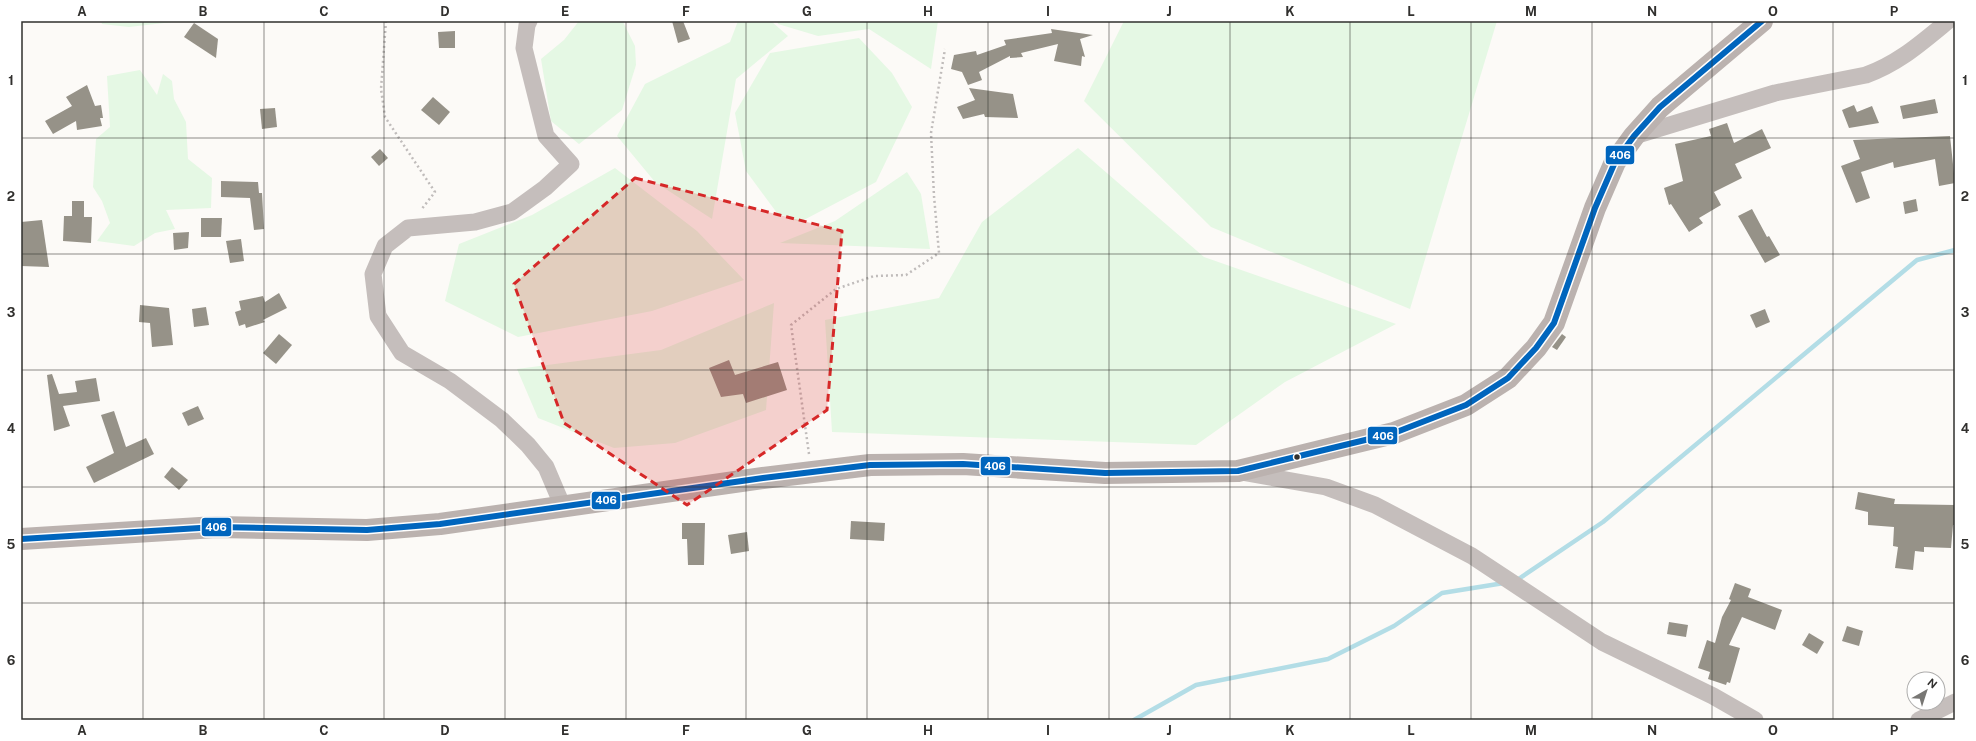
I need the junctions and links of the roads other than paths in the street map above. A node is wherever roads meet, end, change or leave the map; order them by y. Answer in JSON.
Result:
{"nodes":[{"id":1,"x":529,"y":21,"type":"edge"},
{"id":2,"x":1762,"y":21,"type":"edge"},
{"id":3,"x":1948,"y":21,"type":"edge"},
{"id":4,"x":1634,"y":136,"type":"junction"},
{"id":5,"x":1238,"y":472,"type":"junction"},
{"id":6,"x":563,"y":507,"type":"junction"},
{"id":7,"x":21,"y":539,"type":"edge"},
{"id":8,"x":1955,"y":702,"type":"edge"},
{"id":9,"x":1755,"y":720,"type":"edge"},
{"id":10,"x":1919,"y":720,"type":"edge"}],
"edges":[{"from":1,"to":6,"type":"street"},
{"from":2,"to":4,"type":"main road"},
{"from":3,"to":4,"type":"street"},
{"from":4,"to":5,"type":"main road"},
{"from":5,"to":6,"type":"main road"},
{"from":5,"to":9,"type":"street"},
{"from":6,"to":7,"type":"main road"},
{"from":8,"to":10,"type":"street"}]}
